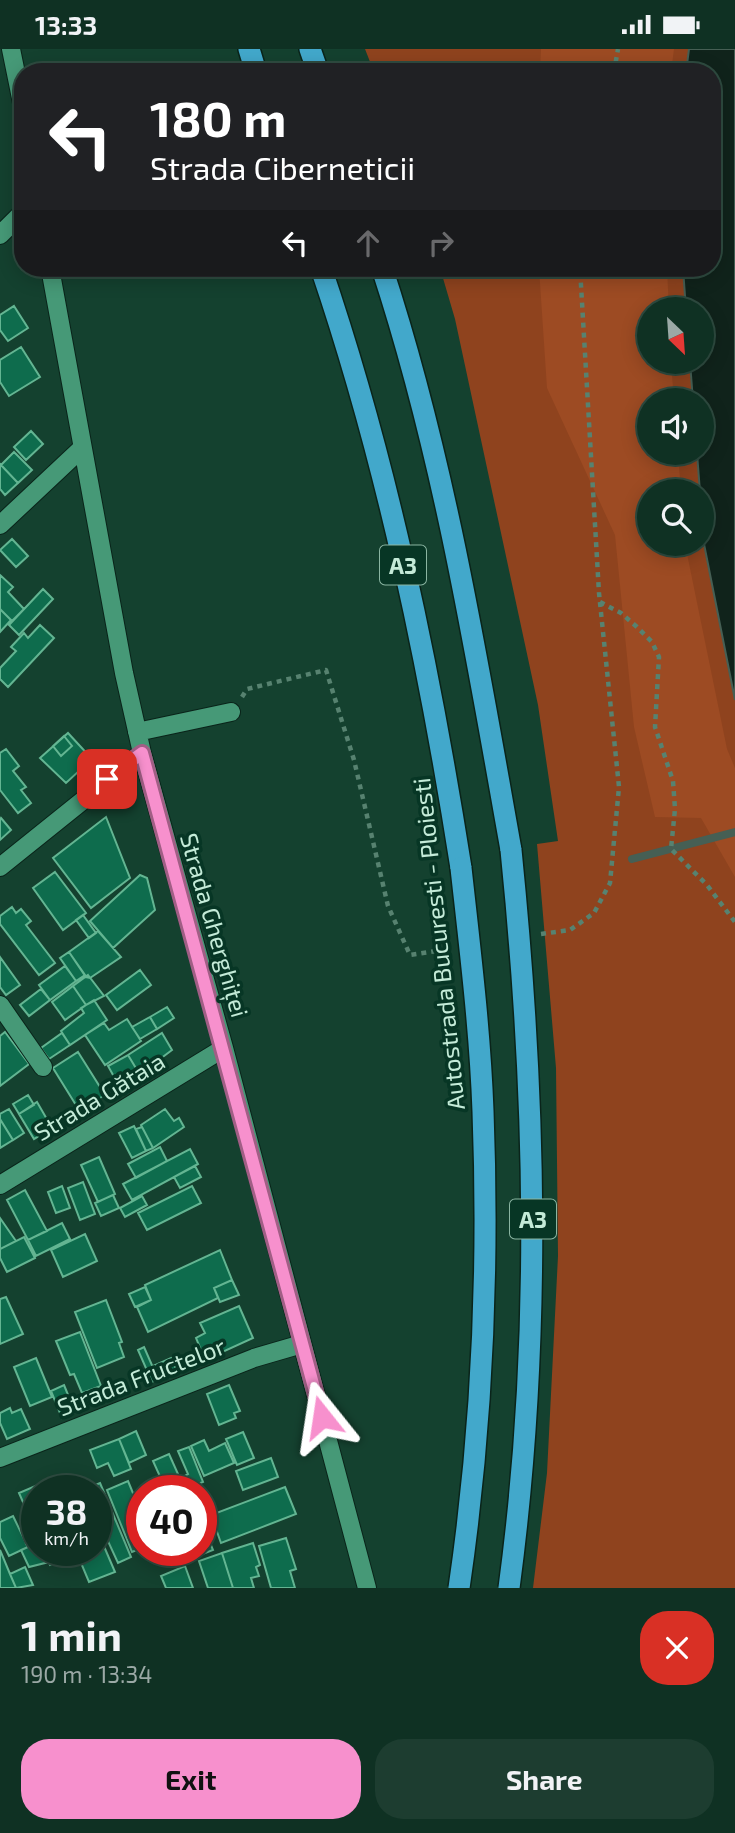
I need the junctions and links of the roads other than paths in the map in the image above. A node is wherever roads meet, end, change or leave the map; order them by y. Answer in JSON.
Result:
{"nodes":[{"id":1,"x":14,"y":221,"type":"edge"},
{"id":2,"x":0,"y":235,"type":"edge"},
{"id":3,"x":52,"y":277,"type":"edge"},
{"id":4,"x":324,"y":277,"type":"edge"},
{"id":5,"x":385,"y":277,"type":"edge"},
{"id":6,"x":82,"y":448,"type":"junction"},
{"id":7,"x":0,"y":525,"type":"edge"},
{"id":8,"x":231,"y":712,"type":"road end"},
{"id":9,"x":137,"y":732,"type":"junction"},
{"id":10,"x":142,"y":753,"type":"junction"},
{"id":11,"x":0,"y":867,"type":"edge"},
{"id":12,"x":0,"y":1005,"type":"edge"},
{"id":13,"x":224,"y":1048,"type":"junction"},
{"id":14,"x":43,"y":1067,"type":"dead end"},
{"id":15,"x":0,"y":1185,"type":"edge"},
{"id":16,"x":302,"y":1344,"type":"junction"},
{"id":17,"x":0,"y":1458,"type":"edge"},
{"id":18,"x":367,"y":1588,"type":"edge"},
{"id":19,"x":459,"y":1588,"type":"edge"},
{"id":20,"x":509,"y":1588,"type":"edge"}],
"edges":[{"from":1,"to":2,"type":"street"},
{"from":3,"to":6,"type":"street","name":"Strada Gherghiței"},
{"from":4,"to":19,"type":"highway","name":"Autostrada Bucuresti - Ploiesti","number":"A3","bridge":true},
{"from":5,"to":20,"type":"highway","number":"A3","bridge":true},
{"from":6,"to":7,"type":"street"},
{"from":6,"to":9,"type":"street","name":"Strada Gherghiței"},
{"from":8,"to":9,"type":"street"},
{"from":9,"to":10,"type":"street","name":"Strada Gherghiței"},
{"from":10,"to":11,"type":"street"},
{"from":10,"to":13,"type":"street","name":"Strada Gherghiței"},
{"from":12,"to":14,"type":"street"},
{"from":13,"to":15,"type":"street","name":"Strada Gătaia"},
{"from":13,"to":16,"type":"street","name":"Strada Gherghiței"},
{"from":16,"to":17,"type":"street","name":"Strada Fructelor"},
{"from":16,"to":18,"type":"street","name":"Strada Gherghiței"}]}
